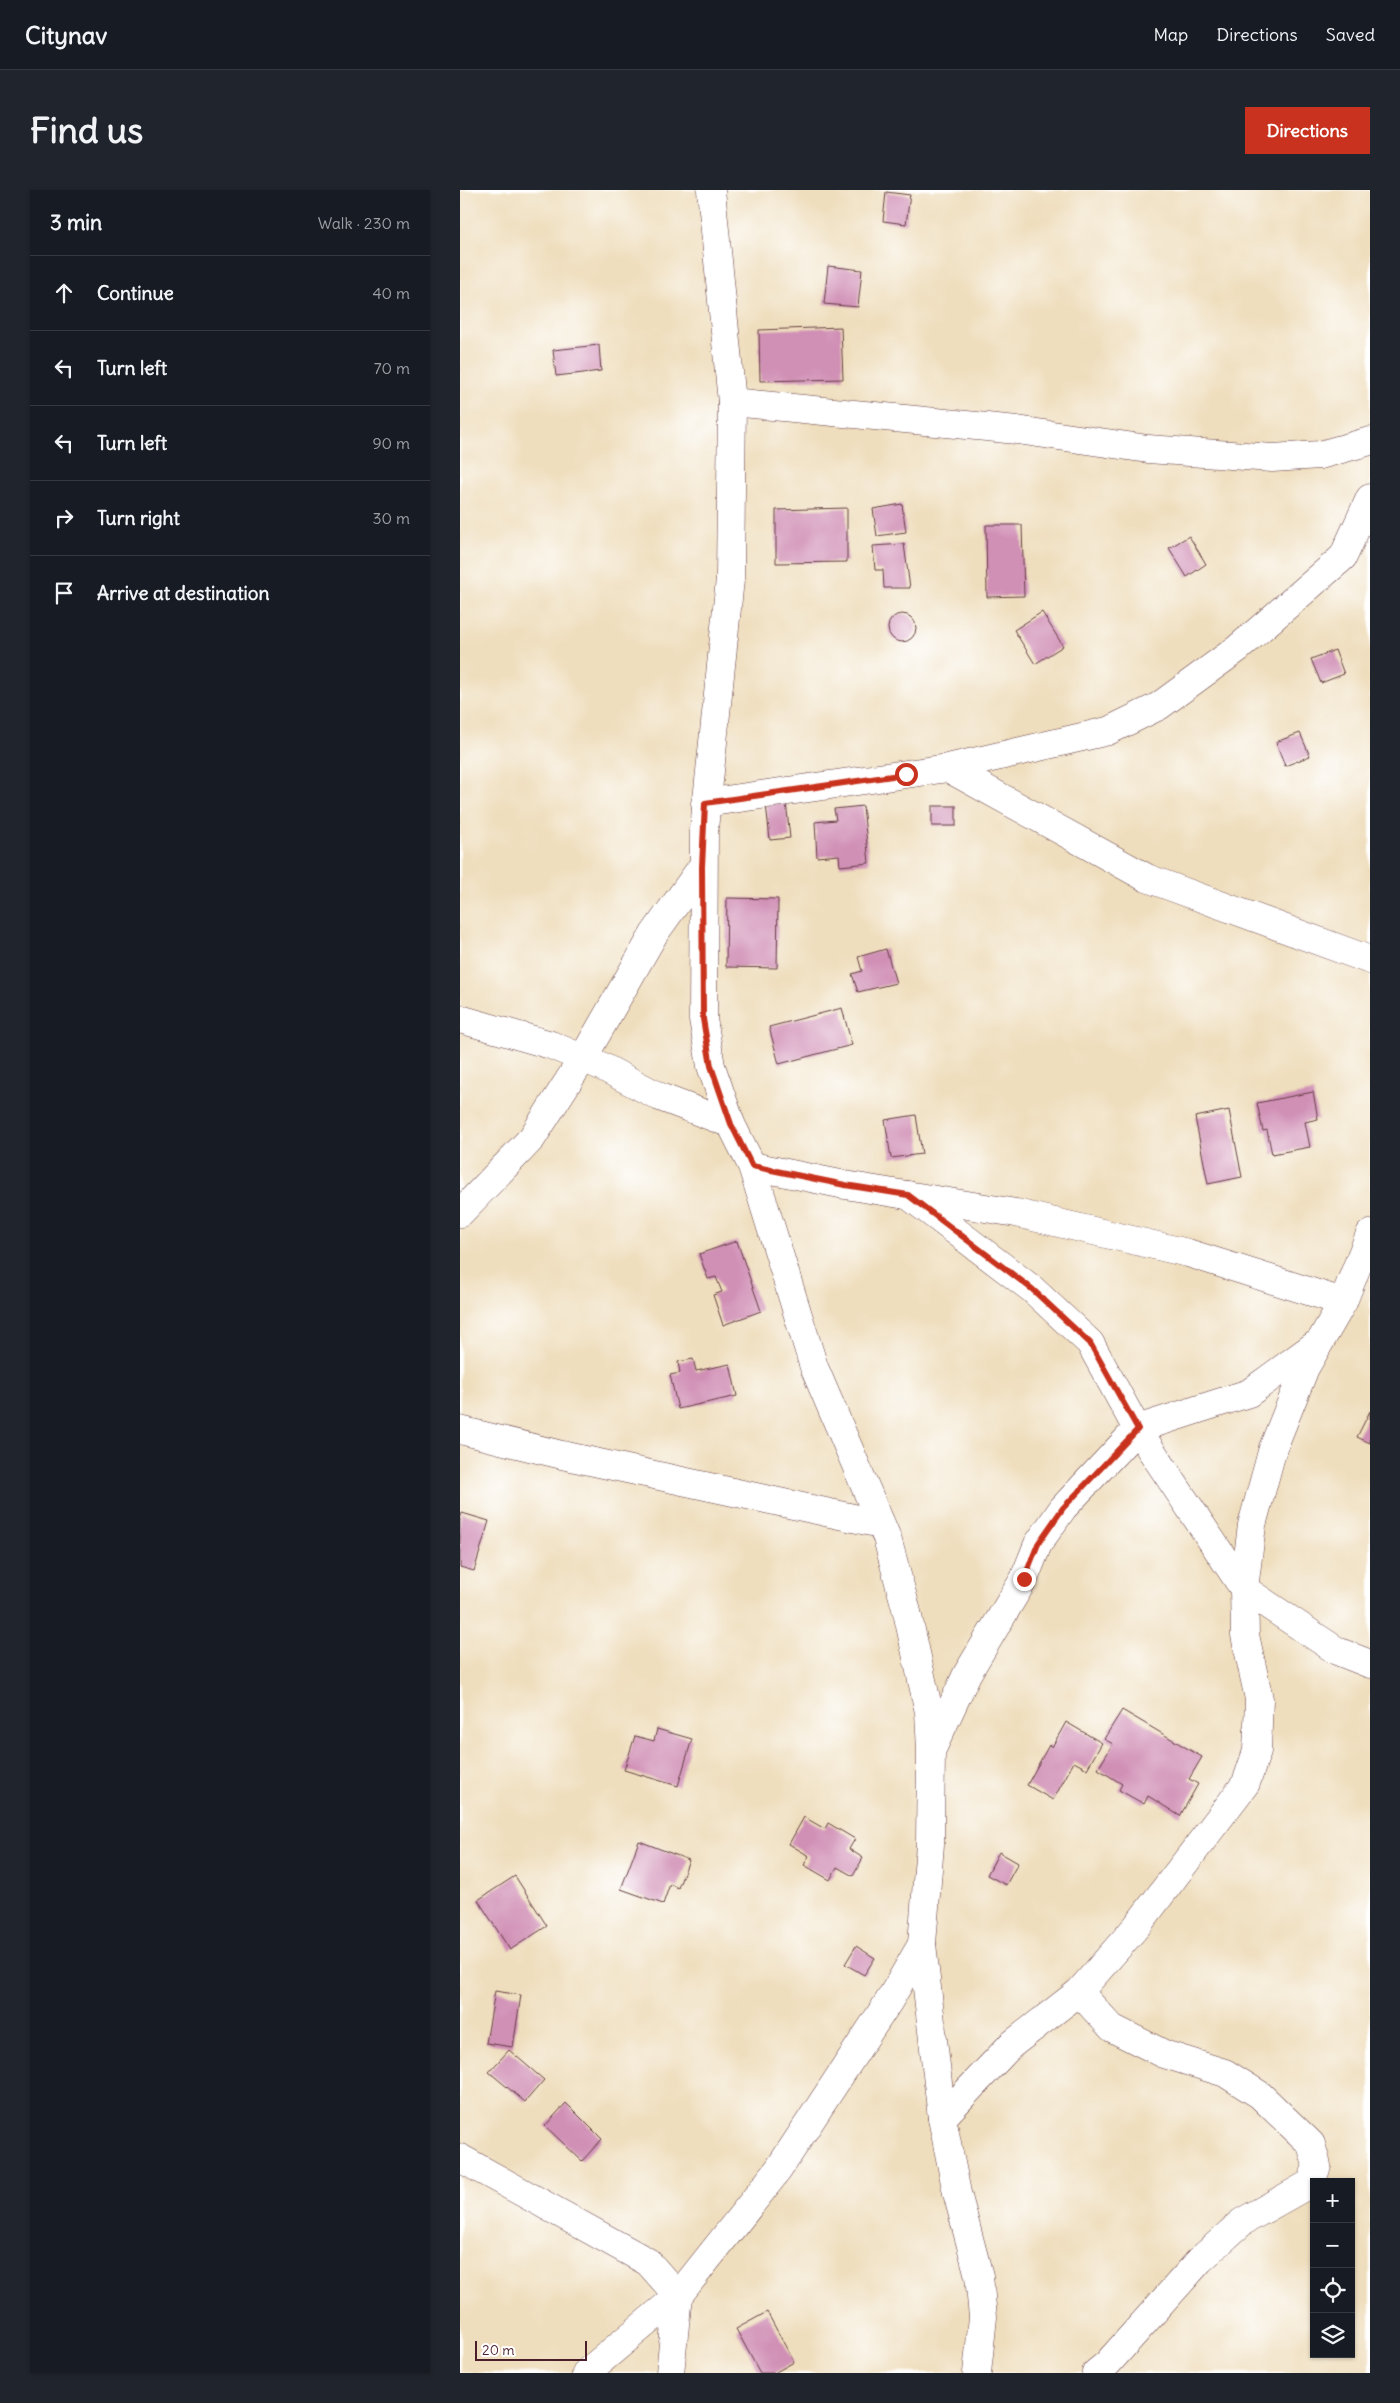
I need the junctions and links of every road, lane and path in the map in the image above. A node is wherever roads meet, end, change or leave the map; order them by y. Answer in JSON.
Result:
{"nodes":[{"id":1,"x":711,"y":190,"type":"edge"},
{"id":2,"x":732,"y":402,"type":"junction"},
{"id":3,"x":1370,"y":441,"type":"edge"},
{"id":4,"x":1370,"y":498,"type":"edge"},
{"id":5,"x":1370,"y":528,"type":"edge"},
{"id":6,"x":1343,"y":557,"type":"junction"},
{"id":7,"x":948,"y":768,"type":"junction"},
{"id":8,"x":705,"y":803,"type":"junction"},
{"id":9,"x":702,"y":867,"type":"junction"},
{"id":10,"x":1370,"y":960,"type":"edge"},
{"id":11,"x":460,"y":1019,"type":"edge"},
{"id":12,"x":583,"y":1058,"type":"junction"},
{"id":13,"x":731,"y":1124,"type":"junction"},
{"id":14,"x":752,"y":1166,"type":"junction"},
{"id":15,"x":908,"y":1195,"type":"junction"},
{"id":16,"x":460,"y":1213,"type":"edge"},
{"id":17,"x":1370,"y":1234,"type":"edge"},
{"id":18,"x":1343,"y":1302,"type":"junction"},
{"id":19,"x":1320,"y":1341,"type":"junction"},
{"id":20,"x":1138,"y":1429,"type":"junction"},
{"id":21,"x":460,"y":1430,"type":"edge"},
{"id":22,"x":881,"y":1524,"type":"junction"},
{"id":23,"x":1244,"y":1589,"type":"junction"},
{"id":24,"x":1370,"y":1664,"type":"edge"},
{"id":25,"x":931,"y":1750,"type":"junction"},
{"id":26,"x":922,"y":1944,"type":"junction"},
{"id":27,"x":1079,"y":1992,"type":"junction"},
{"id":28,"x":942,"y":2118,"type":"junction"},
{"id":29,"x":460,"y":2158,"type":"edge"},
{"id":30,"x":678,"y":2296,"type":"junction"},
{"id":31,"x":586,"y":2373,"type":"edge"},
{"id":32,"x":670,"y":2373,"type":"edge"},
{"id":33,"x":977,"y":2373,"type":"edge"},
{"id":34,"x":1096,"y":2373,"type":"edge"}],
"edges":[{"from":1,"to":2,"type":"street"},
{"from":2,"to":3,"type":"street"},
{"from":2,"to":8,"type":"street"},
{"from":4,"to":6,"type":"street"},
{"from":5,"to":6,"type":"street"},
{"from":6,"to":7,"type":"street"},
{"from":7,"to":8,"type":"street"},
{"from":7,"to":10,"type":"street"},
{"from":8,"to":9,"type":"street"},
{"from":9,"to":12,"type":"street"},
{"from":9,"to":13,"type":"street"},
{"from":11,"to":12,"type":"street"},
{"from":12,"to":13,"type":"street"},
{"from":12,"to":16,"type":"street"},
{"from":13,"to":14,"type":"street"},
{"from":14,"to":15,"type":"street"},
{"from":14,"to":22,"type":"street"},
{"from":15,"to":18,"type":"street"},
{"from":15,"to":20,"type":"street"},
{"from":17,"to":18,"type":"street"},
{"from":18,"to":19,"type":"street"},
{"from":19,"to":20,"type":"street"},
{"from":19,"to":23,"type":"street"},
{"from":20,"to":23,"type":"street"},
{"from":20,"to":25,"type":"street"},
{"from":21,"to":22,"type":"street"},
{"from":22,"to":25,"type":"street"},
{"from":23,"to":24,"type":"street"},
{"from":23,"to":27,"type":"street"},
{"from":25,"to":26,"type":"street"},
{"from":26,"to":28,"type":"street"},
{"from":26,"to":30,"type":"street"},
{"from":27,"to":28,"type":"street"},
{"from":27,"to":34,"type":"street"},
{"from":28,"to":33,"type":"street"},
{"from":29,"to":30,"type":"street"},
{"from":30,"to":31,"type":"street"},
{"from":30,"to":32,"type":"street"}]}
